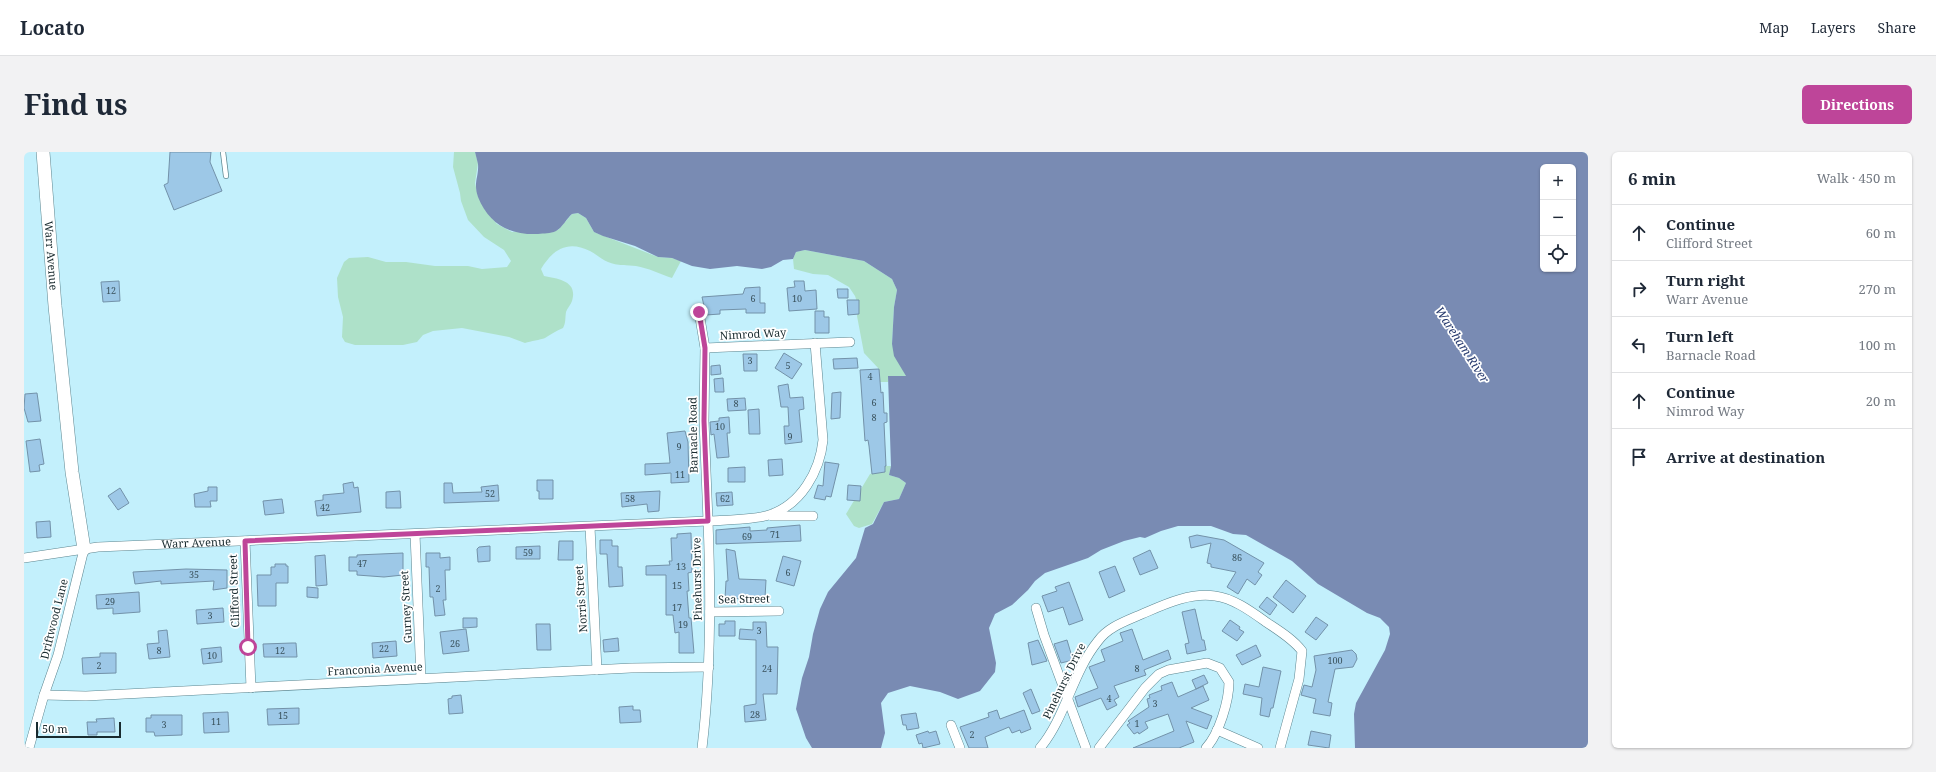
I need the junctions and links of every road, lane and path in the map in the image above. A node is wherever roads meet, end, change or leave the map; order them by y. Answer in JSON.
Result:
{"nodes":[{"id":1,"x":43,"y":152,"type":"edge"},
{"id":2,"x":223,"y":152,"type":"edge"},
{"id":3,"x":226,"y":176,"type":"dead end"},
{"id":4,"x":699,"y":312,"type":"dead end"},
{"id":5,"x":850,"y":342,"type":"dead end"},
{"id":6,"x":815,"y":343,"type":"junction"},
{"id":7,"x":705,"y":348,"type":"junction"},
{"id":8,"x":768,"y":516,"type":"junction"},
{"id":9,"x":813,"y":516,"type":"dead end"},
{"id":10,"x":708,"y":521,"type":"junction"},
{"id":11,"x":590,"y":527,"type":"junction"},
{"id":12,"x":415,"y":534,"type":"junction"},
{"id":13,"x":245,"y":541,"type":"junction"},
{"id":14,"x":84,"y":549,"type":"junction"},
{"id":15,"x":24,"y":558,"type":"edge"},
{"id":16,"x":1036,"y":608,"type":"dead end"},
{"id":17,"x":778,"y":611,"type":"dead end"},
{"id":18,"x":710,"y":612,"type":"junction"},
{"id":19,"x":709,"y":667,"type":"junction"},
{"id":20,"x":597,"y":670,"type":"junction"},
{"id":21,"x":421,"y":678,"type":"junction"},
{"id":22,"x":251,"y":688,"type":"junction"},
{"id":23,"x":44,"y":695,"type":"junction"},
{"id":24,"x":1068,"y":698,"type":"junction"},
{"id":25,"x":951,"y":724,"type":"dead end"},
{"id":26,"x":1217,"y":730,"type":"junction"},
{"id":27,"x":29,"y":748,"type":"edge"},
{"id":28,"x":702,"y":748,"type":"edge"},
{"id":29,"x":960,"y":748,"type":"edge"},
{"id":30,"x":1040,"y":748,"type":"edge"},
{"id":31,"x":1086,"y":748,"type":"edge"},
{"id":32,"x":1099,"y":748,"type":"edge"},
{"id":33,"x":1206,"y":748,"type":"edge"},
{"id":34,"x":1258,"y":748,"type":"edge"},
{"id":35,"x":1280,"y":748,"type":"edge"}],
"edges":[{"from":1,"to":14,"type":"street","name":"Warr Avenue"},
{"from":2,"to":3,"type":"lane"},
{"from":4,"to":7,"type":"street","name":"Nimrod Way"},
{"from":5,"to":6,"type":"street","name":"Nimrod Way"},
{"from":6,"to":7,"type":"street","name":"Nimrod Way"},
{"from":6,"to":8,"type":"street"},
{"from":7,"to":10,"type":"street","name":"Barnacle Road"},
{"from":8,"to":9,"type":"street"},
{"from":8,"to":10,"type":"street"},
{"from":10,"to":11,"type":"street","name":"Warr Avenue"},
{"from":10,"to":18,"type":"street","name":"Pinehurst Drive"},
{"from":11,"to":12,"type":"street","name":"Warr Avenue"},
{"from":11,"to":20,"type":"street","name":"Norris Street"},
{"from":12,"to":13,"type":"street","name":"Warr Avenue"},
{"from":12,"to":21,"type":"street","name":"Gurney Street"},
{"from":13,"to":14,"type":"street","name":"Warr Avenue"},
{"from":13,"to":22,"type":"street","name":"Clifford Street"},
{"from":14,"to":15,"type":"street"},
{"from":14,"to":23,"type":"street","name":"Driftwood Lane"},
{"from":16,"to":24,"type":"street"},
{"from":17,"to":18,"type":"street","name":"Sea Street"},
{"from":18,"to":19,"type":"street","name":"Pinehurst Drive"},
{"from":19,"to":20,"type":"street","name":"Franconia Avenue"},
{"from":19,"to":28,"type":"street","name":"Pinehurst Drive"},
{"from":20,"to":21,"type":"street","name":"Franconia Avenue"},
{"from":21,"to":22,"type":"street","name":"Franconia Avenue"},
{"from":22,"to":23,"type":"street","name":"Franconia Avenue"},
{"from":23,"to":27,"type":"street","name":"Driftwood Lane"},
{"from":24,"to":30,"type":"street","name":"Pinehurst Drive"},
{"from":24,"to":31,"type":"street"},
{"from":24,"to":35,"type":"street","name":"Pinehurst Drive"},
{"from":25,"to":29,"type":"street"},
{"from":26,"to":32,"type":"street"},
{"from":26,"to":33,"type":"street"},
{"from":26,"to":34,"type":"street"}]}
